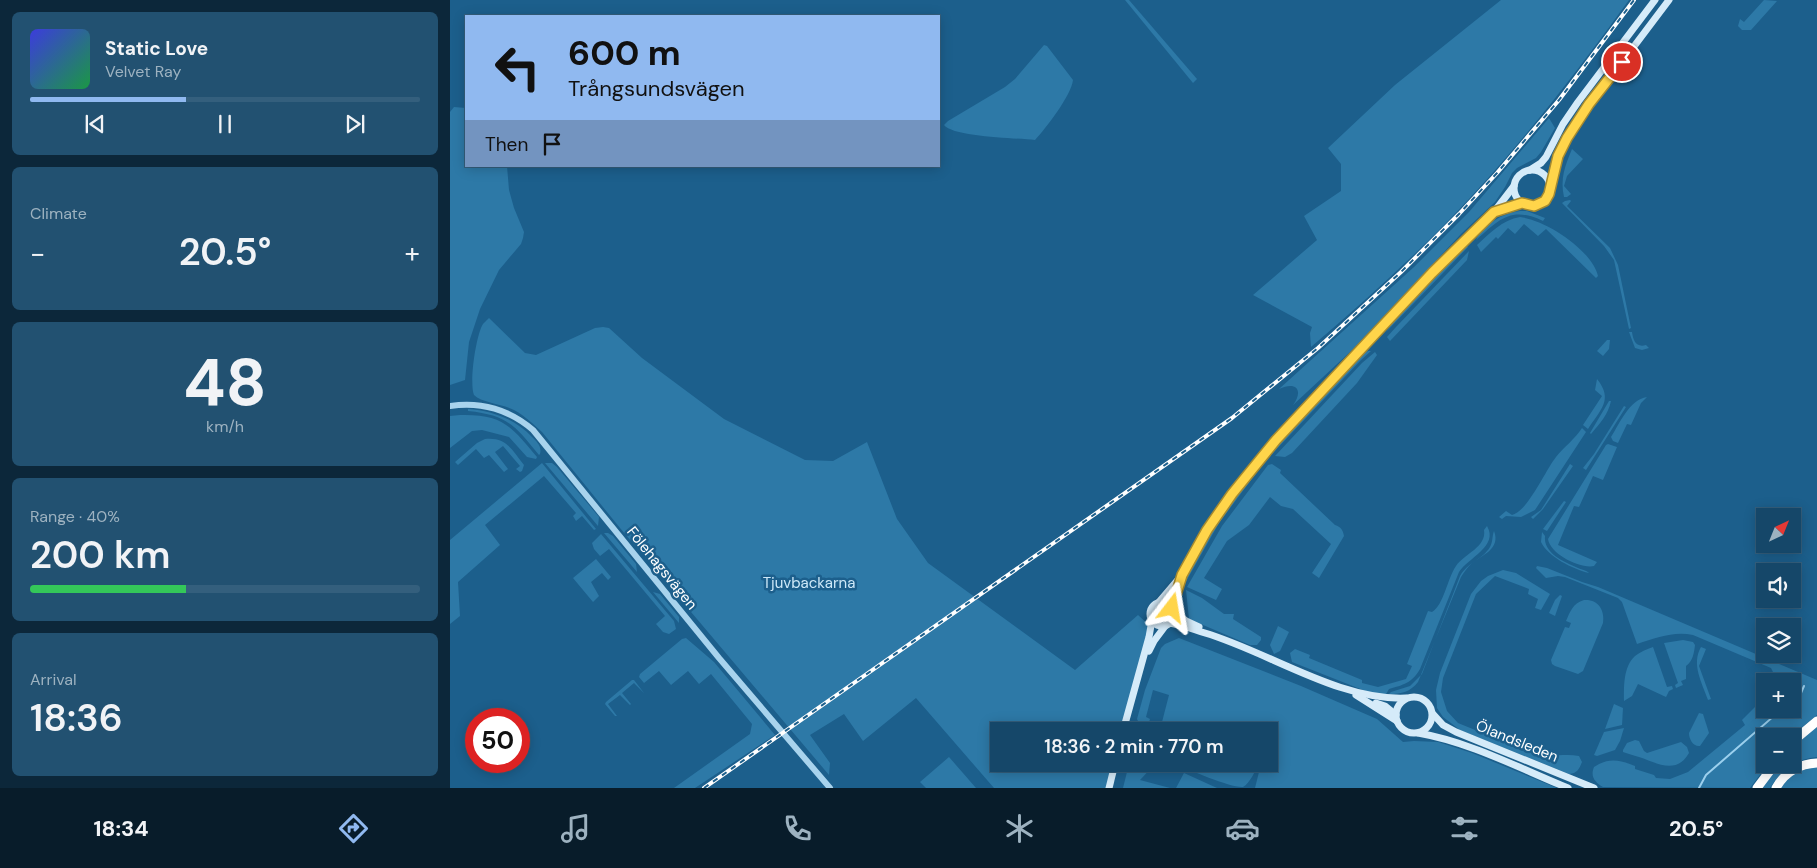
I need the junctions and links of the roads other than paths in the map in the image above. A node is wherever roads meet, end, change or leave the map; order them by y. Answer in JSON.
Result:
{"nodes":[{"id":1,"x":1656,"y":0,"type":"edge"},
{"id":2,"x":1669,"y":0,"type":"edge"},
{"id":3,"x":1530,"y":170,"type":"junction"},
{"id":4,"x":1514,"y":186,"type":"junction"},
{"id":5,"x":1550,"y":186,"type":"junction"},
{"id":6,"x":1522,"y":203,"type":"junction"},
{"id":7,"x":1494,"y":212,"type":"junction"},
{"id":8,"x":450,"y":406,"type":"edge"},
{"id":9,"x":1182,"y":575,"type":"junction"},
{"id":10,"x":1159,"y":602,"type":"junction"},
{"id":11,"x":1173,"y":609,"type":"junction"},
{"id":12,"x":1152,"y":620,"type":"junction"},
{"id":13,"x":1167,"y":624,"type":"junction"},
{"id":14,"x":1215,"y":636,"type":"junction"},
{"id":15,"x":1141,"y":666,"type":"junction"},
{"id":16,"x":1345,"y":689,"type":"junction"},
{"id":17,"x":1406,"y":698,"type":"junction"},
{"id":18,"x":1433,"y":714,"type":"junction"},
{"id":19,"x":1397,"y":718,"type":"junction"},
{"id":20,"x":1817,"y":721,"type":"edge"},
{"id":21,"x":1125,"y":722,"type":"edge"},
{"id":22,"x":1418,"y":733,"type":"junction"},
{"id":23,"x":1801,"y":734,"type":"edge"},
{"id":24,"x":1817,"y":763,"type":"edge"},
{"id":25,"x":1113,"y":772,"type":"edge"},
{"id":26,"x":1768,"y":773,"type":"edge"},
{"id":27,"x":830,"y":788,"type":"edge"},
{"id":28,"x":1110,"y":788,"type":"edge"},
{"id":29,"x":1568,"y":788,"type":"edge"},
{"id":30,"x":1594,"y":788,"type":"edge"},
{"id":31,"x":1757,"y":788,"type":"edge"},
{"id":32,"x":1776,"y":788,"type":"edge"}],
"edges":[{"from":1,"to":3,"type":"main road"},
{"from":2,"to":5,"type":"main road"},
{"from":3,"to":4,"type":"main road"},
{"from":3,"to":5,"type":"main road"},
{"from":4,"to":6,"type":"main road"},
{"from":4,"to":7,"type":"main road"},
{"from":5,"to":6,"type":"main road"},
{"from":6,"to":7,"type":"main road"},
{"from":7,"to":9,"type":"main road"},
{"from":8,"to":27,"type":"street","name":"Fölehagsvägen"},
{"from":9,"to":10,"type":"main road"},
{"from":9,"to":11,"type":"main road"},
{"from":10,"to":11,"type":"main road"},
{"from":10,"to":12,"type":"main road"},
{"from":11,"to":13,"type":"main road"},
{"from":11,"to":14,"type":"main road","name":"Ölandsleden"},
{"from":12,"to":13,"type":"main road"},
{"from":12,"to":15,"type":"main road"},
{"from":13,"to":14,"type":"main road","name":"Ölandsleden"},
{"from":13,"to":15,"type":"main road"},
{"from":14,"to":16,"type":"main road","name":"Ölandsleden"},
{"from":15,"to":21,"type":"main road"},
{"from":16,"to":17,"type":"main road","name":"Ölandsleden"},
{"from":16,"to":19,"type":"main road","name":"Ölandsleden"},
{"from":17,"to":18,"type":"main road","name":"Ölandsleden"},
{"from":17,"to":19,"type":"main road"},
{"from":18,"to":22,"type":"main road"},
{"from":18,"to":30,"type":"main road","name":"Ölandsleden"},
{"from":19,"to":22,"type":"main road","name":"Ölandsleden"},
{"from":20,"to":23,"type":"highway"},
{"from":22,"to":29,"type":"main road","name":"Ölandsleden"},
{"from":24,"to":32,"type":"highway"},
{"from":25,"to":28,"type":"main road"},
{"from":26,"to":31,"type":"highway"}]}
